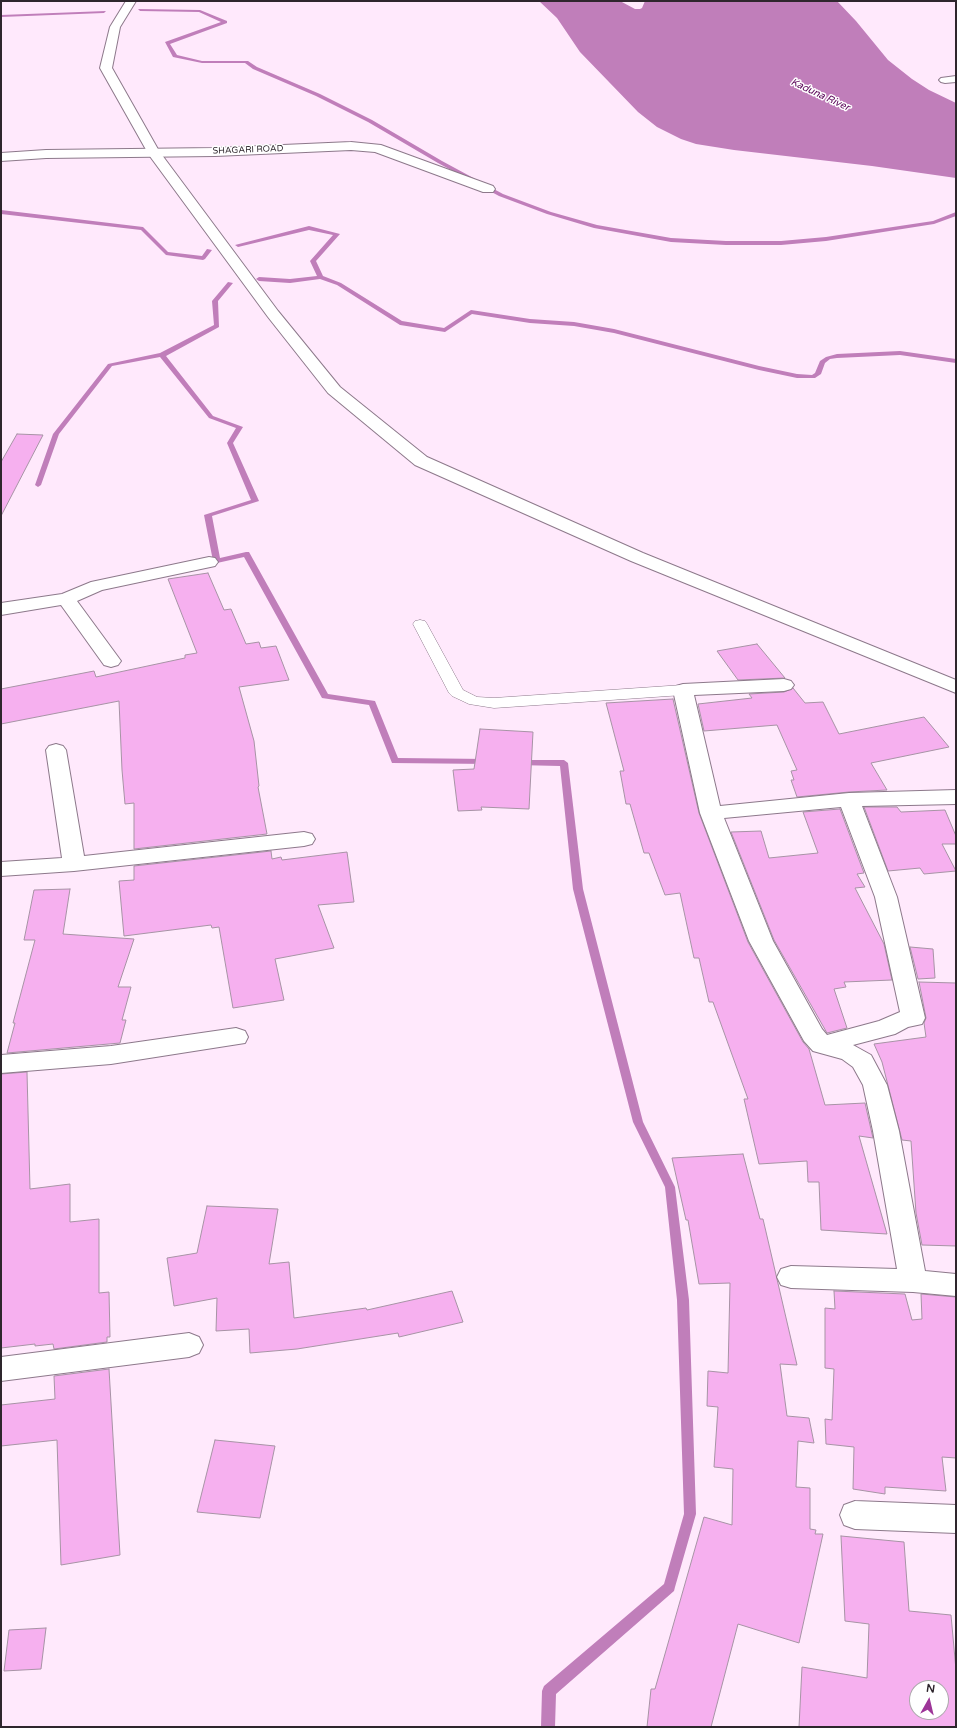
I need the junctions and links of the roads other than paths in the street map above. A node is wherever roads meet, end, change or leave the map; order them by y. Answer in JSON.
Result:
{"nodes":[{"id":1,"x":131,"y":1,"type":"edge"},
{"id":2,"x":153,"y":152,"type":"junction"},
{"id":3,"x":1,"y":157,"type":"edge"},
{"id":4,"x":488,"y":188,"type":"dead end"},
{"id":5,"x":209,"y":562,"type":"dead end"},
{"id":6,"x":66,"y":599,"type":"junction"},
{"id":7,"x":1,"y":609,"type":"edge"},
{"id":8,"x":420,"y":624,"type":"dead end"},
{"id":9,"x":111,"y":661,"type":"dead end"},
{"id":10,"x":784,"y":686,"type":"dead end"},
{"id":11,"x":956,"y":687,"type":"edge"},
{"id":12,"x":683,"y":690,"type":"junction"},
{"id":13,"x":56,"y":750,"type":"dead end"},
{"id":14,"x":956,"y":796,"type":"edge"},
{"id":15,"x":849,"y":800,"type":"junction"},
{"id":16,"x":711,"y":813,"type":"junction"},
{"id":17,"x":304,"y":839,"type":"dead end"},
{"id":18,"x":74,"y":864,"type":"junction"},
{"id":19,"x":1,"y":869,"type":"edge"},
{"id":20,"x":236,"y":1037,"type":"dead end"},
{"id":21,"x":822,"y":1045,"type":"junction"},
{"id":22,"x":1,"y":1064,"type":"edge"},
{"id":23,"x":791,"y":1277,"type":"dead end"},
{"id":24,"x":913,"y":1280,"type":"junction"},
{"id":25,"x":956,"y":1284,"type":"edge"},
{"id":26,"x":189,"y":1345,"type":"dead end"},
{"id":27,"x":1,"y":1369,"type":"edge"},
{"id":28,"x":854,"y":1515,"type":"dead end"},
{"id":29,"x":956,"y":1519,"type":"edge"}],
"edges":[{"from":1,"to":2,"type":"street"},
{"from":2,"to":3,"type":"street","name":"SHAGARI ROAD"},
{"from":2,"to":4,"type":"street","name":"SHAGARI ROAD"},
{"from":2,"to":11,"type":"street"},
{"from":5,"to":6,"type":"street"},
{"from":6,"to":7,"type":"street"},
{"from":6,"to":9,"type":"street"},
{"from":8,"to":12,"type":"lane"},
{"from":10,"to":12,"type":"street"},
{"from":12,"to":16,"type":"street"},
{"from":13,"to":18,"type":"street"},
{"from":14,"to":15,"type":"street"},
{"from":15,"to":16,"type":"street"},
{"from":15,"to":21,"type":"street"},
{"from":16,"to":21,"type":"street"},
{"from":17,"to":18,"type":"street"},
{"from":18,"to":19,"type":"street"},
{"from":20,"to":22,"type":"street"},
{"from":21,"to":24,"type":"street"},
{"from":23,"to":24,"type":"street"},
{"from":24,"to":25,"type":"street"},
{"from":26,"to":27,"type":"street"},
{"from":28,"to":29,"type":"street"}]}
